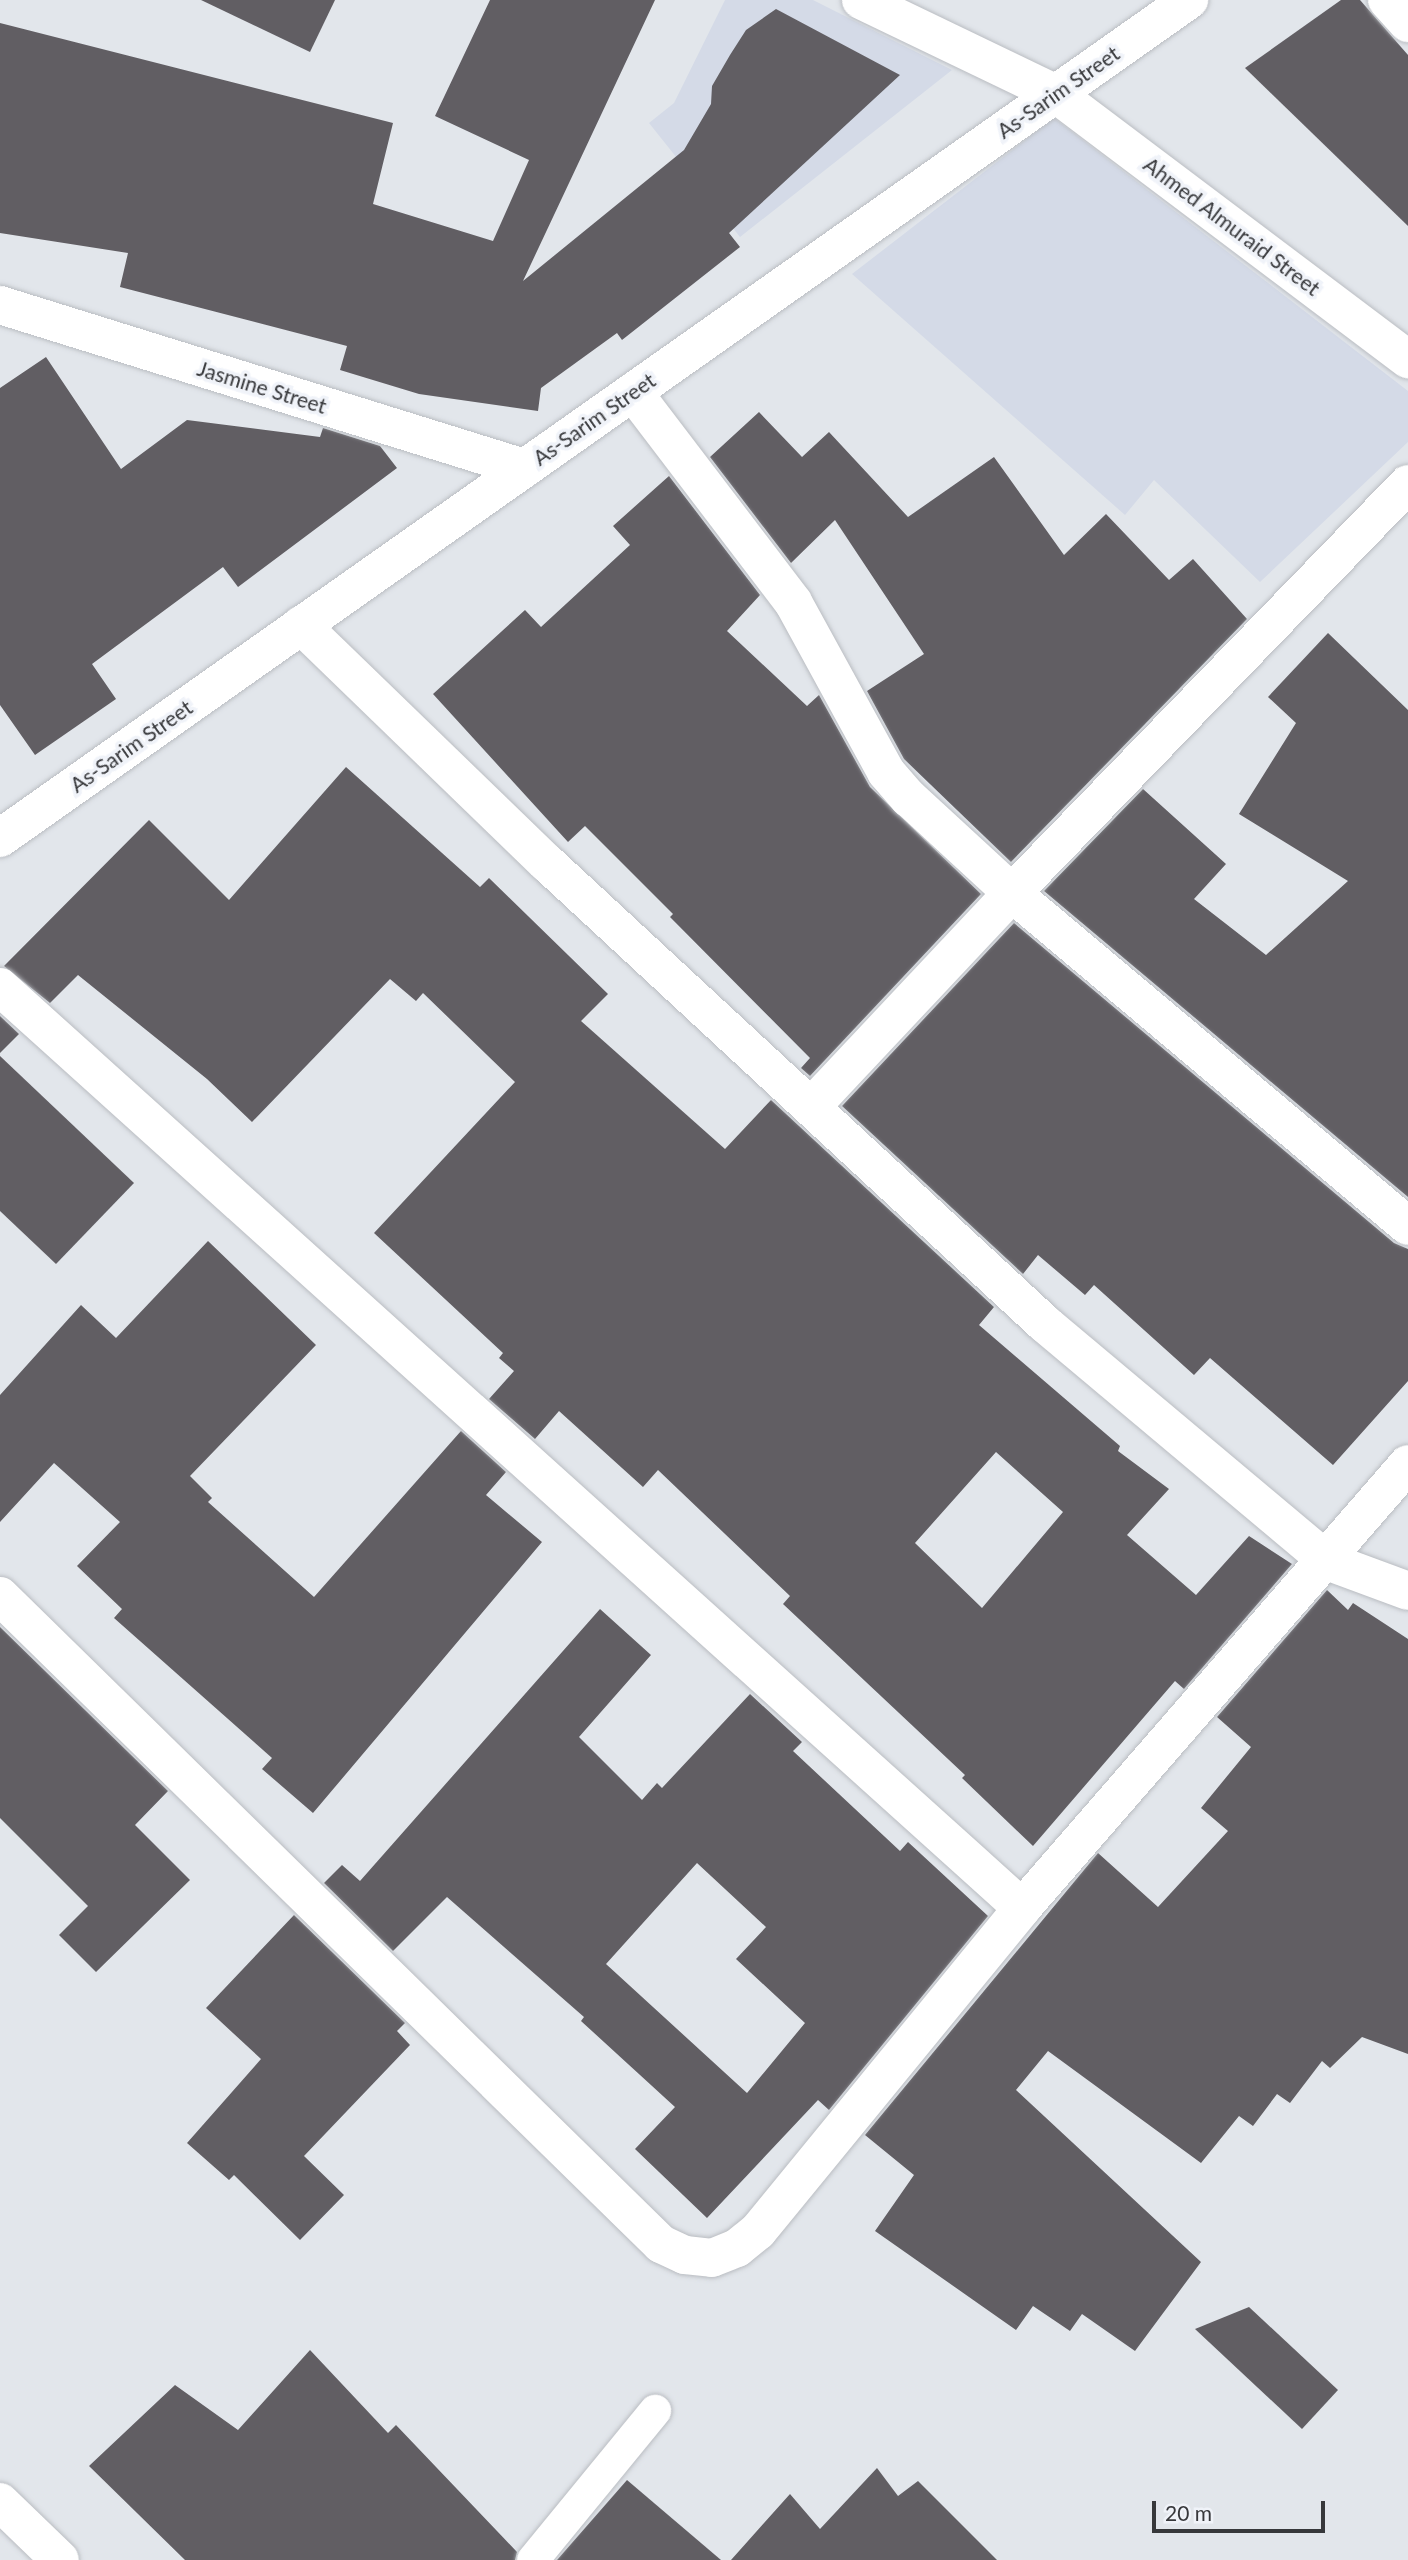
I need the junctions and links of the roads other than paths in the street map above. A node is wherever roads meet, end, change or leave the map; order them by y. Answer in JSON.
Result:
{"nodes":[{"id":1,"x":861,"y":0,"type":"edge"},
{"id":2,"x":1189,"y":0,"type":"edge"},
{"id":3,"x":1387,"y":0,"type":"edge"},
{"id":4,"x":1408,"y":23,"type":"edge"},
{"id":5,"x":1056,"y":94,"type":"junction"},
{"id":6,"x":0,"y":305,"type":"edge"},
{"id":7,"x":1408,"y":359,"type":"edge"},
{"id":8,"x":633,"y":392,"type":"junction"},
{"id":9,"x":524,"y":468,"type":"junction"},
{"id":10,"x":1408,"y":484,"type":"edge"},
{"id":11,"x":301,"y":625,"type":"junction"},
{"id":12,"x":0,"y":838,"type":"edge"},
{"id":13,"x":1012,"y":893,"type":"junction"},
{"id":14,"x":0,"y":987,"type":"edge"},
{"id":15,"x":813,"y":1105,"type":"junction"},
{"id":16,"x":1408,"y":1226,"type":"edge"},
{"id":17,"x":1408,"y":1464,"type":"edge"},
{"id":18,"x":1327,"y":1561,"type":"junction"},
{"id":19,"x":1408,"y":1591,"type":"edge"},
{"id":20,"x":0,"y":1596,"type":"edge"},
{"id":21,"x":1022,"y":1908,"type":"junction"},
{"id":22,"x":655,"y":2411,"type":"dead end"},
{"id":23,"x":0,"y":2502,"type":"edge"},
{"id":24,"x":60,"y":2560,"type":"edge"},
{"id":25,"x":533,"y":2560,"type":"edge"}],
"edges":[{"from":1,"to":5,"type":"street","name":"Ahmed Almuraid Street"},
{"from":2,"to":5,"type":"street","name":"As-Sarim Street"},
{"from":3,"to":4,"type":"street"},
{"from":5,"to":7,"type":"street","name":"Ahmed Almuraid Street"},
{"from":5,"to":8,"type":"street","name":"As-Sarim Street"},
{"from":6,"to":9,"type":"street","name":"Jasmine Street"},
{"from":8,"to":9,"type":"street","name":"As-Sarim Street"},
{"from":8,"to":13,"type":"street"},
{"from":9,"to":11,"type":"street","name":"As-Sarim Street"},
{"from":10,"to":13,"type":"street"},
{"from":11,"to":12,"type":"street","name":"As-Sarim Street"},
{"from":11,"to":15,"type":"street"},
{"from":13,"to":15,"type":"street"},
{"from":13,"to":16,"type":"street"},
{"from":14,"to":21,"type":"street"},
{"from":15,"to":18,"type":"street"},
{"from":17,"to":18,"type":"street"},
{"from":18,"to":19,"type":"street"},
{"from":18,"to":21,"type":"street"},
{"from":20,"to":21,"type":"street"},
{"from":22,"to":25,"type":"lane"},
{"from":23,"to":24,"type":"street"}]}
